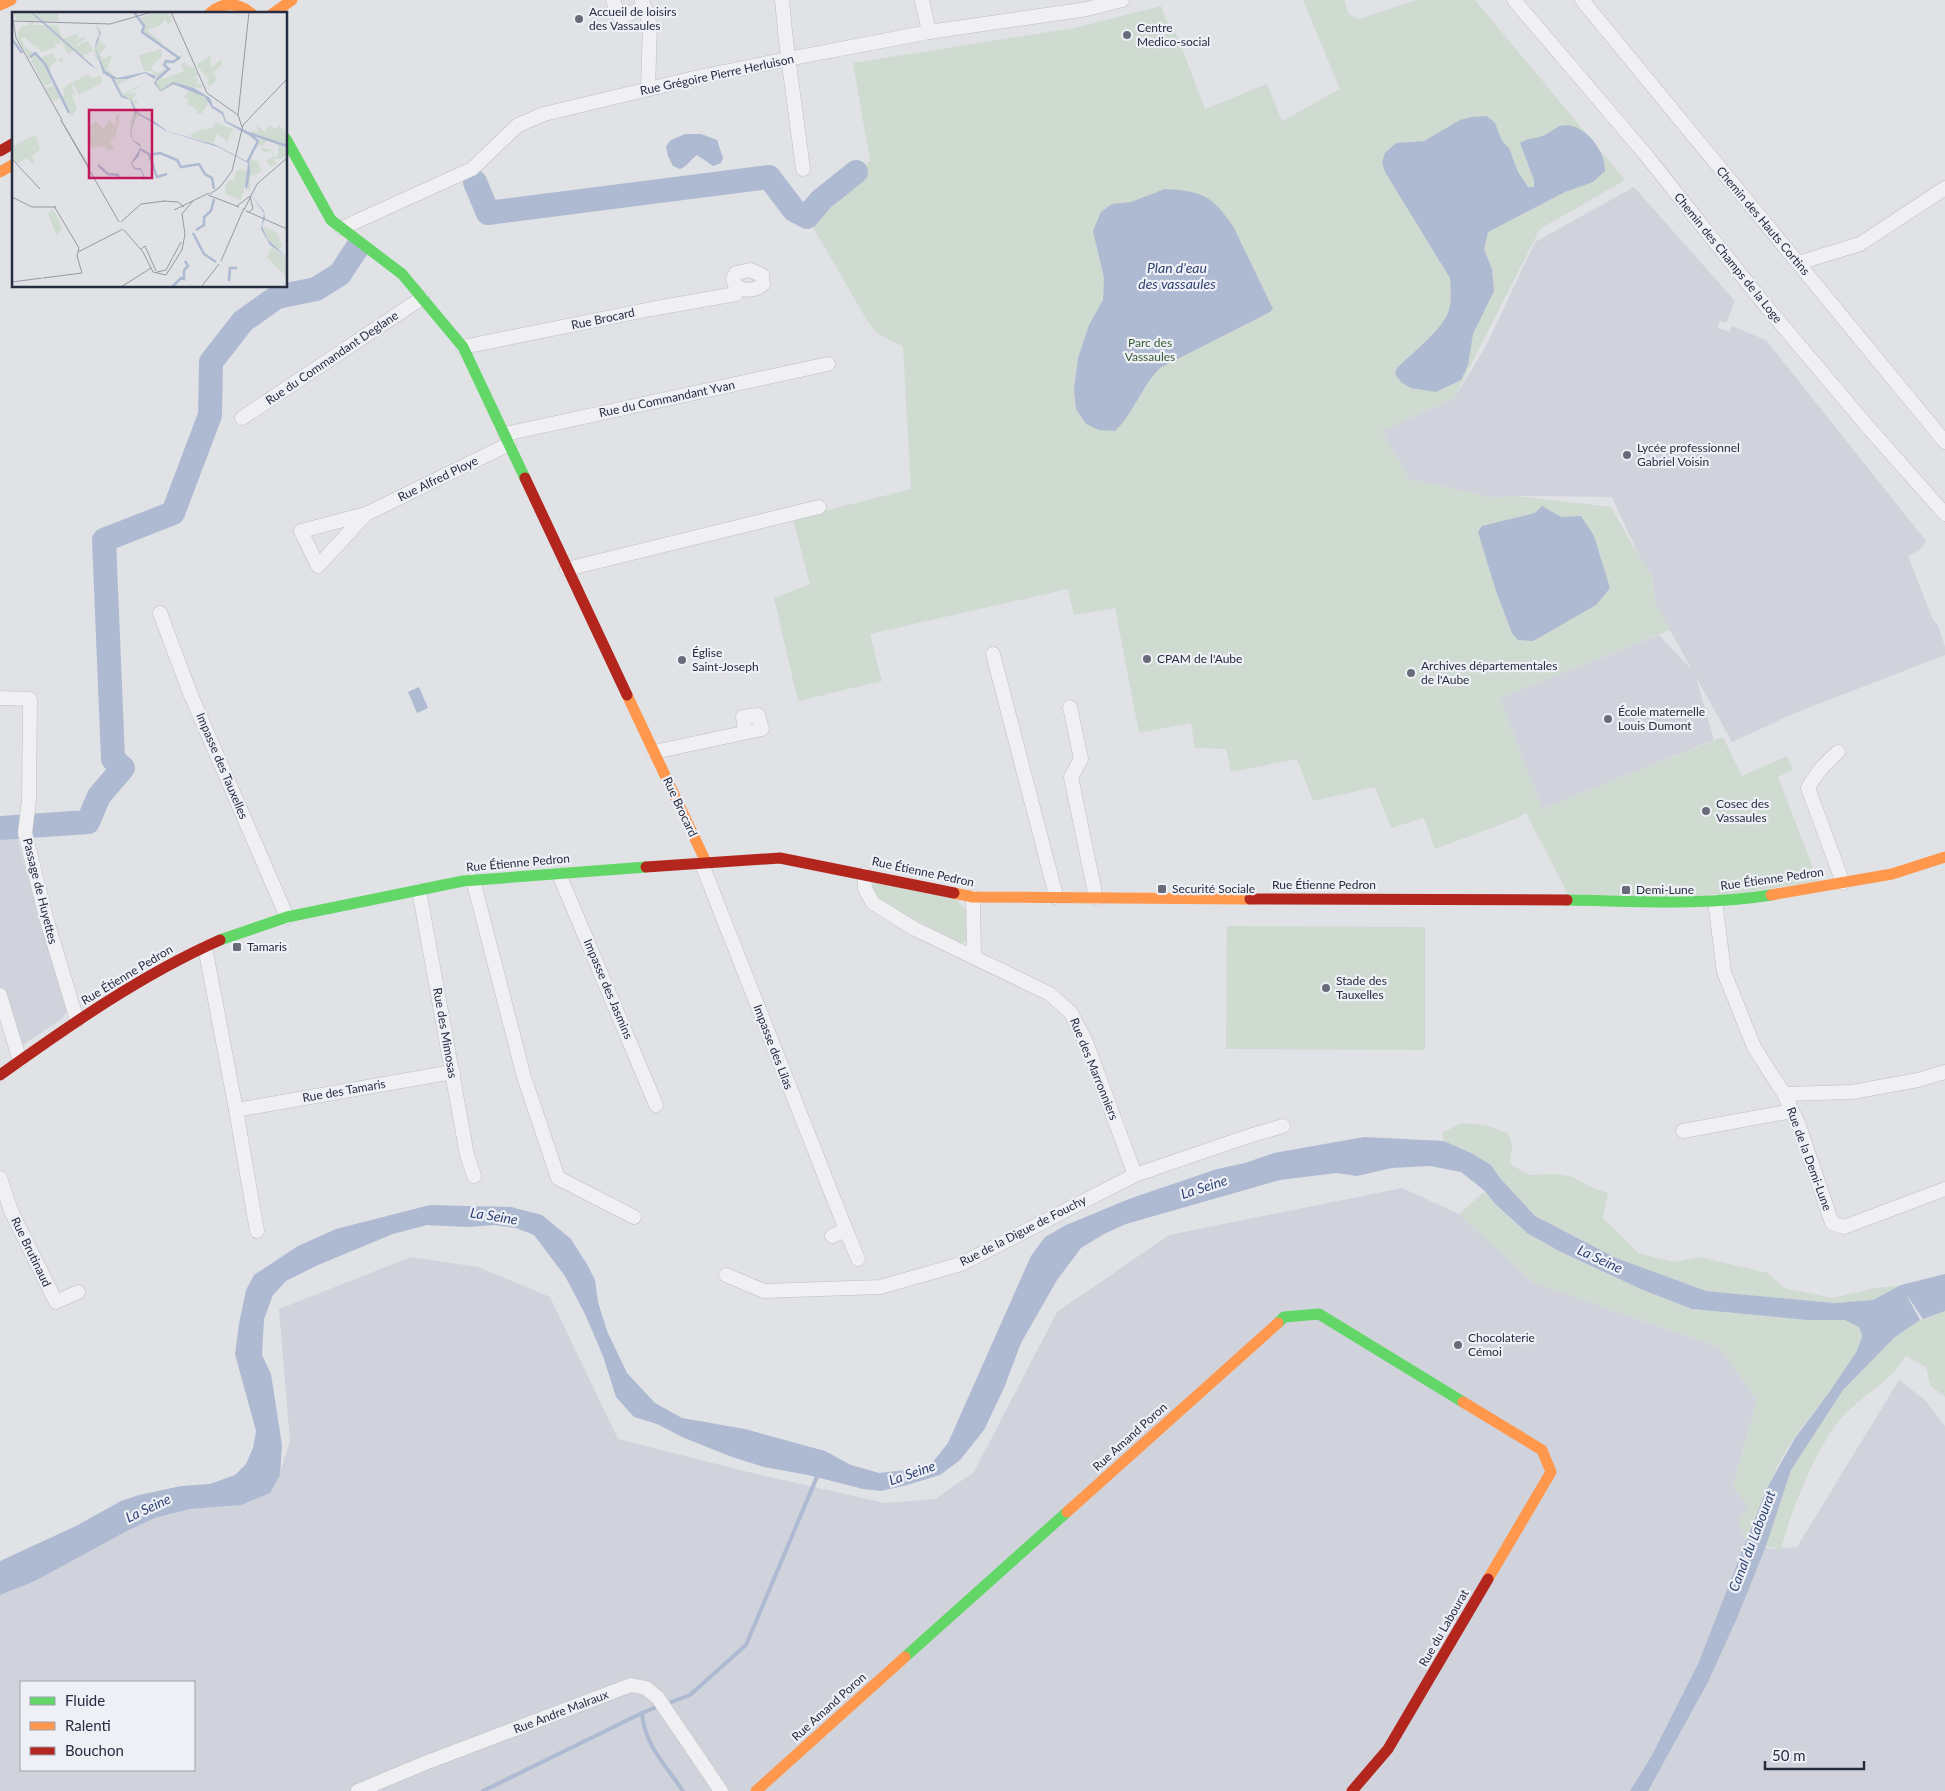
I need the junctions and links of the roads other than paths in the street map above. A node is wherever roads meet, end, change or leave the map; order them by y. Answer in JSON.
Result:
{"nodes":[{"id":1,"x":251,"y":0,"type":"edge"},
{"id":2,"x":292,"y":0,"type":"edge"},
{"id":3,"x":613,"y":0,"type":"edge"},
{"id":4,"x":782,"y":0,"type":"edge"},
{"id":5,"x":922,"y":0,"type":"edge"},
{"id":6,"x":1122,"y":0,"type":"edge"},
{"id":7,"x":1514,"y":0,"type":"edge"},
{"id":8,"x":1582,"y":0,"type":"edge"},
{"id":9,"x":643,"y":3,"type":"edge"},
{"id":10,"x":238,"y":4,"type":"junction"},
{"id":11,"x":209,"y":8,"type":"edge"},
{"id":12,"x":250,"y":12,"type":"edge"},
{"id":13,"x":275,"y":12,"type":"edge"},
{"id":14,"x":929,"y":32,"type":"junction"},
{"id":15,"x":788,"y":59,"type":"junction"},
{"id":16,"x":648,"y":89,"type":"junction"},
{"id":17,"x":288,"y":143,"type":"edge"},
{"id":18,"x":12,"y":144,"type":"edge"},
{"id":19,"x":0,"y":151,"type":"edge"},
{"id":20,"x":12,"y":165,"type":"edge"},
{"id":21,"x":803,"y":169,"type":"dead end"},
{"id":22,"x":0,"y":172,"type":"edge"},
{"id":23,"x":1945,"y":188,"type":"edge"},
{"id":24,"x":342,"y":228,"type":"junction"},
{"id":25,"x":1798,"y":263,"type":"junction"},
{"id":26,"x":739,"y":288,"type":"dead end"},
{"id":27,"x":422,"y":298,"type":"junction"},
{"id":28,"x":463,"y":347,"type":"junction"},
{"id":29,"x":828,"y":364,"type":"dead end"},
{"id":30,"x":242,"y":418,"type":"dead end"},
{"id":31,"x":507,"y":439,"type":"junction"},
{"id":32,"x":1945,"y":442,"type":"edge"},
{"id":33,"x":820,"y":507,"type":"dead end"},
{"id":34,"x":366,"y":514,"type":"junction"},
{"id":35,"x":1945,"y":514,"type":"edge"},
{"id":36,"x":567,"y":570,"type":"junction"},
{"id":37,"x":160,"y":613,"type":"dead end"},
{"id":38,"x":993,"y":654,"type":"dead end"},
{"id":39,"x":0,"y":698,"type":"edge"},
{"id":40,"x":1070,"y":708,"type":"dead end"},
{"id":41,"x":745,"y":732,"type":"dead end"},
{"id":42,"x":654,"y":752,"type":"junction"},
{"id":43,"x":1838,"y":752,"type":"dead end"},
{"id":44,"x":1945,"y":857,"type":"edge"},
{"id":45,"x":703,"y":862,"type":"junction"},
{"id":46,"x":559,"y":874,"type":"junction"},
{"id":47,"x":864,"y":874,"type":"junction"},
{"id":48,"x":473,"y":880,"type":"junction"},
{"id":49,"x":1843,"y":883,"type":"junction"},
{"id":50,"x":419,"y":890,"type":"junction"},
{"id":51,"x":973,"y":897,"type":"junction"},
{"id":52,"x":1055,"y":898,"type":"junction"},
{"id":53,"x":1096,"y":898,"type":"junction"},
{"id":54,"x":1715,"y":901,"type":"junction"},
{"id":55,"x":287,"y":916,"type":"junction"},
{"id":56,"x":205,"y":947,"type":"junction"},
{"id":57,"x":974,"y":956,"type":"junction"},
{"id":58,"x":0,"y":995,"type":"edge"},
{"id":59,"x":77,"y":1020,"type":"junction"},
{"id":60,"x":20,"y":1061,"type":"junction"},
{"id":61,"x":453,"y":1072,"type":"junction"},
{"id":62,"x":1945,"y":1072,"type":"edge"},
{"id":63,"x":0,"y":1075,"type":"edge"},
{"id":64,"x":1784,"y":1094,"type":"junction"},
{"id":65,"x":656,"y":1105,"type":"dead end"},
{"id":66,"x":236,"y":1110,"type":"junction"},
{"id":67,"x":1792,"y":1111,"type":"junction"},
{"id":68,"x":1284,"y":1126,"type":"dead end"},
{"id":69,"x":1683,"y":1131,"type":"dead end"},
{"id":70,"x":1135,"y":1175,"type":"junction"},
{"id":71,"x":474,"y":1176,"type":"dead end"},
{"id":72,"x":0,"y":1178,"type":"edge"},
{"id":73,"x":1945,"y":1189,"type":"edge"},
{"id":74,"x":634,"y":1217,"type":"dead end"},
{"id":75,"x":846,"y":1230,"type":"junction"},
{"id":76,"x":257,"y":1231,"type":"dead end"},
{"id":77,"x":832,"y":1236,"type":"dead end"},
{"id":78,"x":858,"y":1259,"type":"dead end"},
{"id":79,"x":726,"y":1275,"type":"dead end"},
{"id":80,"x":78,"y":1292,"type":"dead end"},
{"id":81,"x":1551,"y":1472,"type":"joint"},
{"id":82,"x":358,"y":1791,"type":"edge"},
{"id":83,"x":721,"y":1791,"type":"edge"},
{"id":84,"x":756,"y":1791,"type":"edge"},
{"id":85,"x":1352,"y":1791,"type":"edge"}],
"edges":[{"from":1,"to":10,"type":"street"},
{"from":2,"to":13,"type":"street"},
{"from":3,"to":9,"type":"street"},
{"from":4,"to":15,"type":"street"},
{"from":5,"to":14,"type":"street"},
{"from":6,"to":14,"type":"street","name":"Rue Grégoire Pierre Herluison"},
{"from":7,"to":35,"type":"street","name":"Chemin des Champs de la Loge"},
{"from":8,"to":25,"type":"street","name":"Chemin des Hauts Cortins"},
{"from":9,"to":16,"type":"street"},
{"from":10,"to":11,"type":"street"},
{"from":10,"to":12,"type":"street"},
{"from":14,"to":15,"type":"street","name":"Rue Grégoire Pierre Herluison"},
{"from":15,"to":16,"type":"street","name":"Rue Grégoire Pierre Herluison"},
{"from":15,"to":21,"type":"street"},
{"from":16,"to":24,"type":"street","name":"Rue Grégoire Pierre Herluison"},
{"from":17,"to":24,"type":"street","name":"Rue Brocard"},
{"from":18,"to":19,"type":"street"},
{"from":20,"to":22,"type":"street"},
{"from":23,"to":25,"type":"street"},
{"from":24,"to":27,"type":"street","name":"Rue Brocard"},
{"from":25,"to":32,"type":"street","name":"Chemin des Hauts Cortins"},
{"from":26,"to":28,"type":"street","name":"Rue Brocard"},
{"from":27,"to":28,"type":"street","name":"Rue Brocard"},
{"from":27,"to":30,"type":"street","name":"Rue du Commandant Deglane"},
{"from":28,"to":31,"type":"street","name":"Rue Brocard"},
{"from":29,"to":31,"type":"street","name":"Rue du Commandant Yvan"},
{"from":31,"to":34,"type":"street","name":"Rue Alfred Ploye"},
{"from":31,"to":36,"type":"street","name":"Rue Brocard"},
{"from":33,"to":36,"type":"street"},
{"from":34,"to":34,"type":"street","name":"Rue Alfred Ploye"},
{"from":36,"to":42,"type":"street","name":"Rue Brocard"},
{"from":37,"to":55,"type":"street","name":"Impasse des Tauxelles"},
{"from":38,"to":52,"type":"street"},
{"from":39,"to":59,"type":"street","name":"Passage de Huyettes"},
{"from":40,"to":53,"type":"street"},
{"from":41,"to":42,"type":"street"},
{"from":42,"to":45,"type":"street","name":"Rue Brocard"},
{"from":43,"to":49,"type":"street"},
{"from":44,"to":49,"type":"street","name":"Rue Étienne Pedron"},
{"from":45,"to":46,"type":"street","name":"Rue Étienne Pedron"},
{"from":45,"to":47,"type":"street","name":"Rue Étienne Pedron"},
{"from":45,"to":75,"type":"street","name":"Impasse des Lilas"},
{"from":46,"to":48,"type":"street","name":"Rue Étienne Pedron"},
{"from":46,"to":65,"type":"street","name":"Impasse des Jasmins"},
{"from":47,"to":51,"type":"street","name":"Rue Étienne Pedron"},
{"from":47,"to":57,"type":"street","name":"Rue des Marronniers"},
{"from":48,"to":50,"type":"street","name":"Rue Étienne Pedron"},
{"from":48,"to":74,"type":"street"},
{"from":49,"to":54,"type":"street","name":"Rue Étienne Pedron"},
{"from":50,"to":55,"type":"street","name":"Rue Étienne Pedron"},
{"from":50,"to":61,"type":"street","name":"Rue des Mimosas"},
{"from":51,"to":52,"type":"street","name":"Rue Étienne Pedron"},
{"from":51,"to":57,"type":"street"},
{"from":52,"to":53,"type":"street","name":"Rue Étienne Pedron"},
{"from":53,"to":54,"type":"street","name":"Rue Étienne Pedron"},
{"from":54,"to":64,"type":"street","name":"Rue de la Demi-Lune"},
{"from":55,"to":56,"type":"street","name":"Rue Étienne Pedron"},
{"from":56,"to":59,"type":"street","name":"Rue Étienne Pedron"},
{"from":56,"to":66,"type":"street"},
{"from":57,"to":70,"type":"street","name":"Rue des Marronniers"},
{"from":58,"to":60,"type":"street"},
{"from":59,"to":60,"type":"street","name":"Rue Étienne Pedron"},
{"from":60,"to":63,"type":"street","name":"Rue Étienne Pedron"},
{"from":61,"to":66,"type":"street","name":"Rue des Tamaris"},
{"from":61,"to":71,"type":"street","name":"Rue des Mimosas"},
{"from":62,"to":64,"type":"street"},
{"from":64,"to":67,"type":"street","name":"Rue de la Demi-Lune"},
{"from":66,"to":76,"type":"street"},
{"from":67,"to":69,"type":"street"},
{"from":67,"to":73,"type":"street","name":"Rue de la Demi-Lune"},
{"from":68,"to":70,"type":"street","name":"Rue de la Digue de Fouchy"},
{"from":70,"to":79,"type":"street","name":"Rue de la Digue de Fouchy"},
{"from":72,"to":80,"type":"street","name":"Rue Brutinaud"},
{"from":75,"to":77,"type":"street"},
{"from":75,"to":78,"type":"street","name":"Impasse des Lilas"},
{"from":81,"to":84,"type":"street","name":"Rue Amand Poron"},
{"from":81,"to":85,"type":"street","name":"Rue du Labourat"},
{"from":82,"to":83,"type":"street","name":"Rue Andre Malraux"}]}
